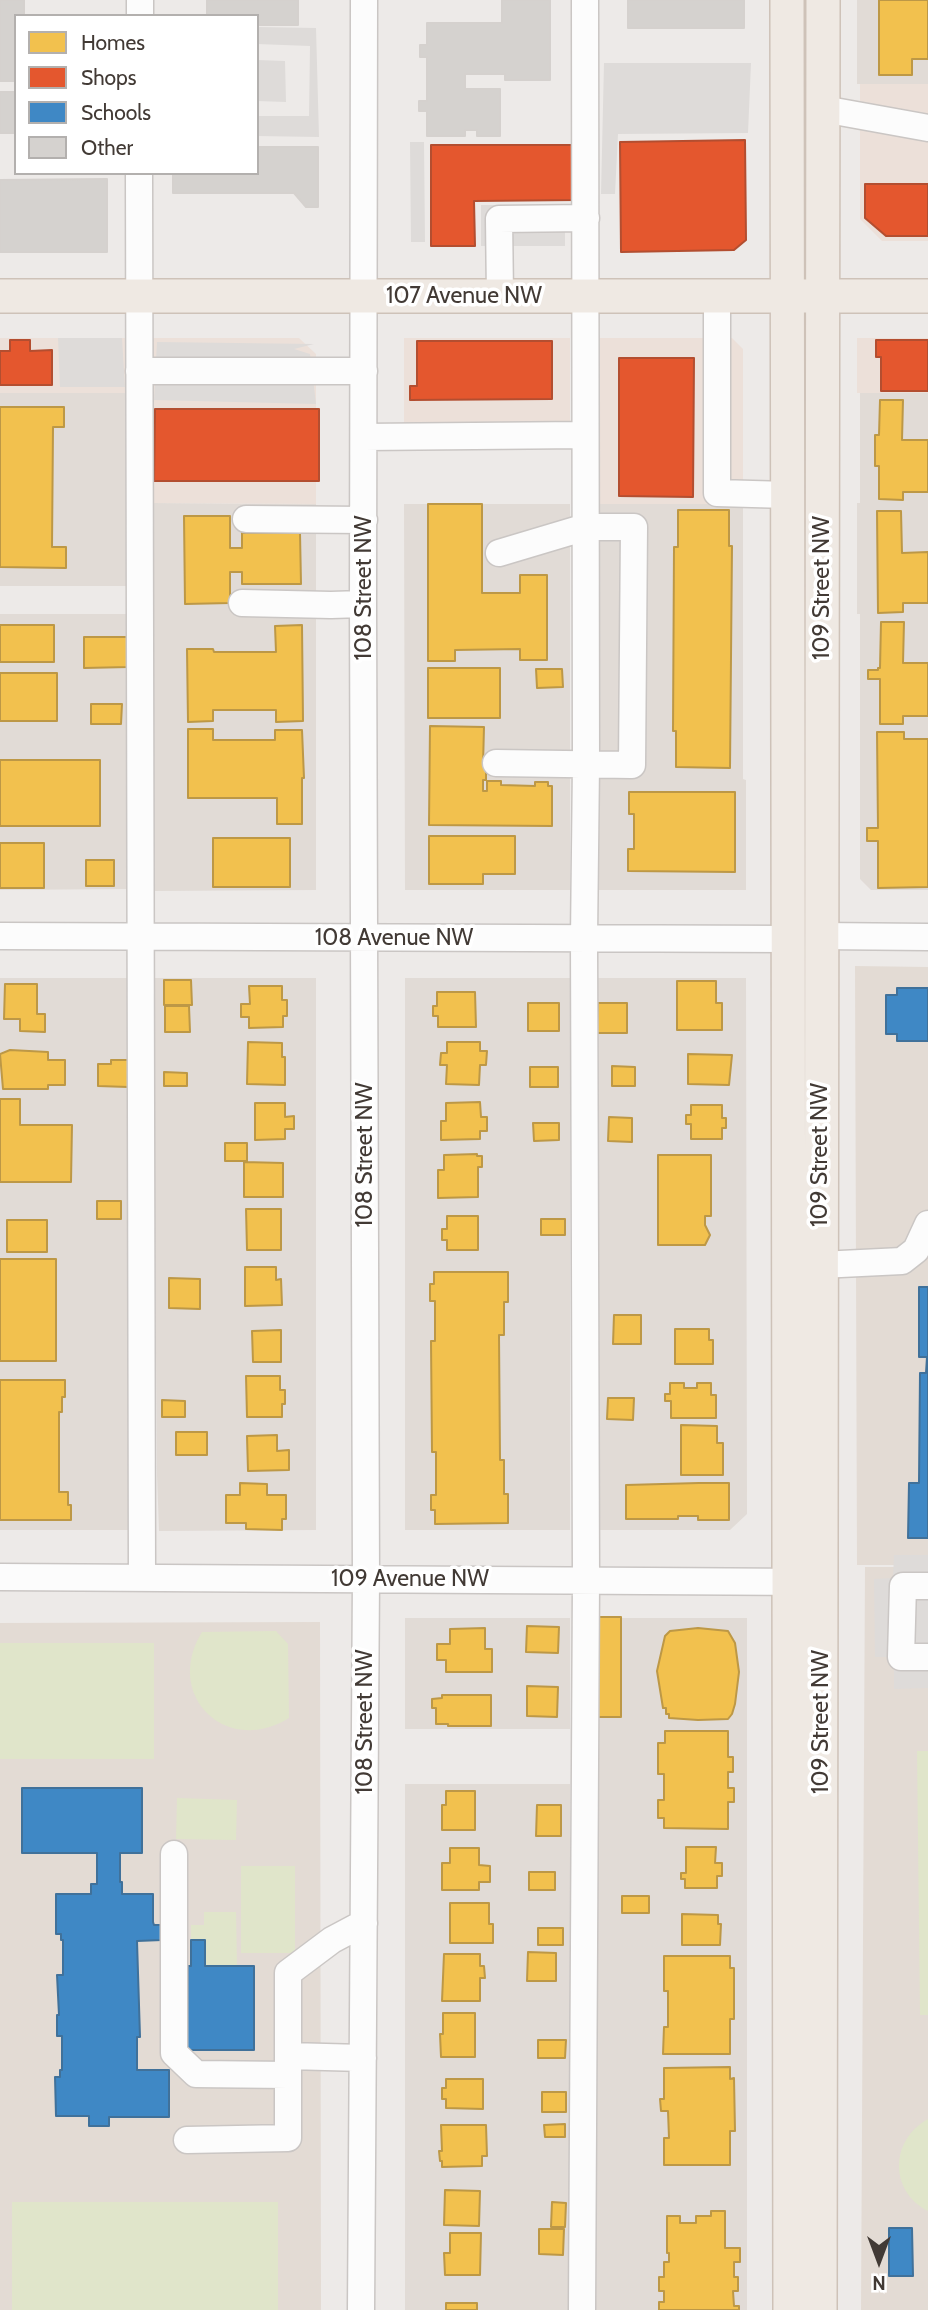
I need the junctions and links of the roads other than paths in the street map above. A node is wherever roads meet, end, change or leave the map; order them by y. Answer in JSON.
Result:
{"nodes":[{"id":1,"x":364,"y":0,"type":"edge"},
{"id":2,"x":585,"y":0,"type":"edge"},
{"id":3,"x":787,"y":0,"type":"edge"},
{"id":4,"x":823,"y":0,"type":"edge"},
{"id":5,"x":823,"y":109,"type":"junction"},
{"id":6,"x":928,"y":128,"type":"edge"},
{"id":7,"x":139,"y":175,"type":"edge"},
{"id":8,"x":586,"y":218,"type":"junction"},
{"id":9,"x":0,"y":296,"type":"edge"},
{"id":10,"x":138,"y":296,"type":"junction"},
{"id":11,"x":364,"y":296,"type":"junction"},
{"id":12,"x":499,"y":296,"type":"junction"},
{"id":13,"x":586,"y":296,"type":"junction"},
{"id":14,"x":718,"y":296,"type":"junction"},
{"id":15,"x":787,"y":296,"type":"junction"},
{"id":16,"x":822,"y":296,"type":"junction"},
{"id":17,"x":928,"y":296,"type":"edge"},
{"id":18,"x":139,"y":371,"type":"junction"},
{"id":19,"x":364,"y":371,"type":"junction"},
{"id":20,"x":584,"y":435,"type":"junction"},
{"id":21,"x":364,"y":437,"type":"junction"},
{"id":22,"x":788,"y":495,"type":"junction"},
{"id":23,"x":246,"y":519,"type":"dead end"},
{"id":24,"x":364,"y":520,"type":"junction"},
{"id":25,"x":586,"y":527,"type":"junction"},
{"id":26,"x":499,"y":553,"type":"dead end"},
{"id":27,"x":242,"y":603,"type":"dead end"},
{"id":28,"x":363,"y":604,"type":"junction"},
{"id":29,"x":496,"y":763,"type":"dead end"},
{"id":30,"x":586,"y":764,"type":"junction"},
{"id":31,"x":0,"y":936,"type":"edge"},
{"id":32,"x":141,"y":937,"type":"junction"},
{"id":33,"x":928,"y":937,"type":"edge"},
{"id":34,"x":364,"y":938,"type":"junction"},
{"id":35,"x":804,"y":938,"type":"junction"},
{"id":36,"x":584,"y":939,"type":"junction"},
{"id":37,"x":928,"y":1224,"type":"edge"},
{"id":38,"x":820,"y":1265,"type":"junction"},
{"id":39,"x":0,"y":1577,"type":"edge"},
{"id":40,"x":142,"y":1577,"type":"junction"},
{"id":41,"x":366,"y":1578,"type":"junction"},
{"id":42,"x":586,"y":1580,"type":"junction"},
{"id":43,"x":805,"y":1581,"type":"junction"},
{"id":44,"x":928,"y":1586,"type":"edge"},
{"id":45,"x":928,"y":1657,"type":"edge"},
{"id":46,"x":174,"y":1854,"type":"dead end"},
{"id":47,"x":364,"y":1923,"type":"junction"},
{"id":48,"x":363,"y":2058,"type":"junction"},
{"id":49,"x":288,"y":2066,"type":"junction"},
{"id":50,"x":187,"y":2140,"type":"dead end"},
{"id":51,"x":361,"y":2310,"type":"edge"},
{"id":52,"x":582,"y":2310,"type":"edge"},
{"id":53,"x":790,"y":2310,"type":"edge"},
{"id":54,"x":820,"y":2310,"type":"edge"}],
"edges":[{"from":1,"to":11,"type":"street","name":"108 Street NW"},
{"from":2,"to":8,"type":"street"},
{"from":3,"to":15,"type":"main road","name":"109 Street NW"},
{"from":4,"to":5,"type":"main road","name":"109 Street NW"},
{"from":5,"to":6,"type":"street"},
{"from":5,"to":16,"type":"main road","name":"109 Street NW"},
{"from":7,"to":10,"type":"street"},
{"from":8,"to":12,"type":"street"},
{"from":8,"to":13,"type":"street"},
{"from":9,"to":10,"type":"main road","name":"107 Avenue NW"},
{"from":10,"to":11,"type":"main road","name":"107 Avenue NW"},
{"from":10,"to":18,"type":"street"},
{"from":11,"to":12,"type":"main road","name":"107 Avenue NW"},
{"from":11,"to":19,"type":"street","name":"108 Street NW"},
{"from":12,"to":13,"type":"main road","name":"107 Avenue NW"},
{"from":13,"to":14,"type":"main road","name":"107 Avenue NW"},
{"from":13,"to":20,"type":"street"},
{"from":14,"to":15,"type":"main road","name":"107 Avenue NW"},
{"from":14,"to":22,"type":"street"},
{"from":15,"to":16,"type":"main road","name":"107 Avenue NW"},
{"from":15,"to":22,"type":"main road","name":"109 Street NW"},
{"from":16,"to":17,"type":"main road","name":"107 Avenue NW"},
{"from":16,"to":35,"type":"main road","name":"109 Street NW"},
{"from":18,"to":19,"type":"street"},
{"from":18,"to":32,"type":"street"},
{"from":19,"to":21,"type":"street","name":"108 Street NW"},
{"from":20,"to":21,"type":"street"},
{"from":20,"to":25,"type":"street"},
{"from":21,"to":24,"type":"street","name":"108 Street NW"},
{"from":22,"to":35,"type":"main road","name":"109 Street NW"},
{"from":23,"to":24,"type":"street"},
{"from":24,"to":28,"type":"street","name":"108 Street NW"},
{"from":25,"to":26,"type":"street"},
{"from":25,"to":30,"type":"street"},
{"from":25,"to":30,"type":"street"},
{"from":27,"to":28,"type":"street"},
{"from":28,"to":34,"type":"street","name":"108 Street NW"},
{"from":29,"to":30,"type":"street"},
{"from":30,"to":36,"type":"street"},
{"from":31,"to":32,"type":"street","name":"108 Avenue NW"},
{"from":32,"to":34,"type":"street","name":"108 Avenue NW"},
{"from":32,"to":40,"type":"street"},
{"from":33,"to":35,"type":"street","name":"108 Avenue NW"},
{"from":34,"to":36,"type":"street","name":"108 Avenue NW"},
{"from":34,"to":41,"type":"street","name":"108 Street NW"},
{"from":35,"to":36,"type":"street","name":"108 Avenue NW"},
{"from":35,"to":38,"type":"main road","name":"109 Street NW"},
{"from":35,"to":43,"type":"main road","name":"109 Street NW"},
{"from":36,"to":42,"type":"street"},
{"from":37,"to":38,"type":"street"},
{"from":38,"to":43,"type":"main road","name":"109 Street NW"},
{"from":39,"to":40,"type":"street","name":"109 Avenue NW"},
{"from":40,"to":41,"type":"street","name":"109 Avenue NW"},
{"from":41,"to":42,"type":"street","name":"109 Avenue NW"},
{"from":41,"to":47,"type":"street","name":"108 Street NW"},
{"from":42,"to":43,"type":"street","name":"109 Avenue NW"},
{"from":42,"to":52,"type":"street"},
{"from":43,"to":53,"type":"main road","name":"109 Street NW"},
{"from":43,"to":54,"type":"main road","name":"109 Street NW"},
{"from":44,"to":45,"type":"street"},
{"from":46,"to":49,"type":"street"},
{"from":47,"to":48,"type":"street","name":"108 Street NW"},
{"from":47,"to":49,"type":"street"},
{"from":48,"to":49,"type":"street"},
{"from":48,"to":51,"type":"street","name":"108 Street NW"},
{"from":49,"to":50,"type":"street"}]}
